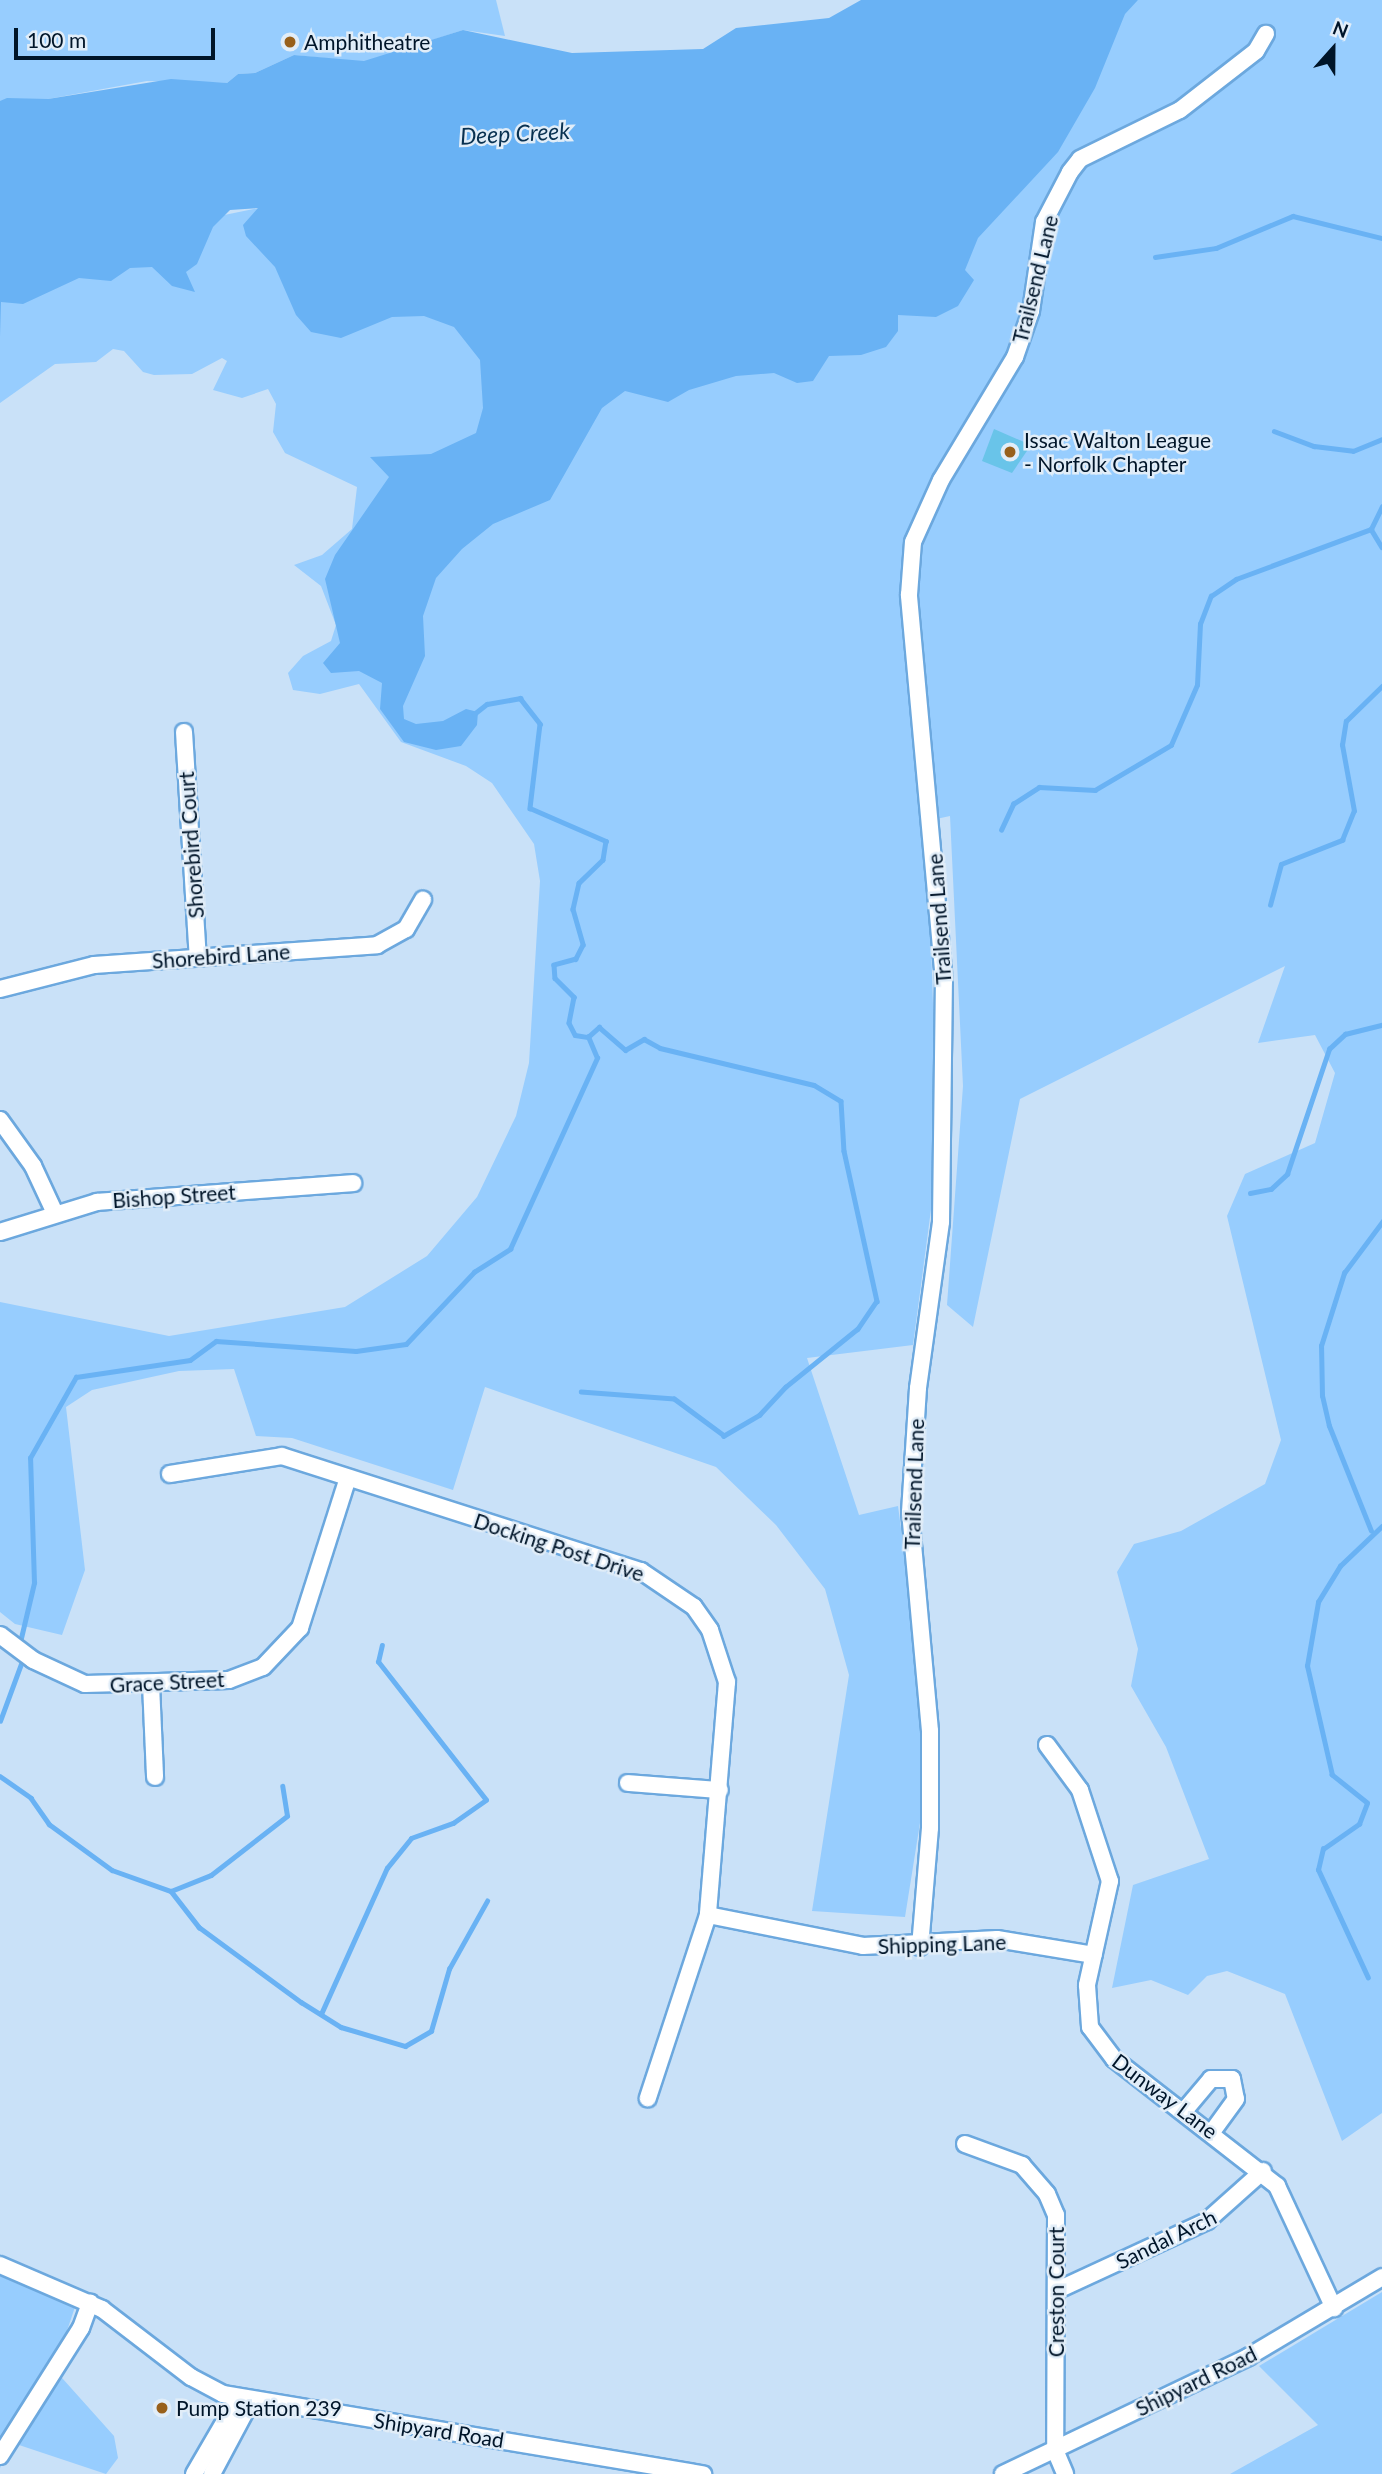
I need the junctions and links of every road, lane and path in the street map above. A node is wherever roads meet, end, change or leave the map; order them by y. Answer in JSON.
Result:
{"nodes":[{"id":1,"x":1266,"y":34,"type":"dead end"},
{"id":2,"x":184,"y":732,"type":"dead end"},
{"id":3,"x":422,"y":900,"type":"dead end"},
{"id":4,"x":198,"y":958,"type":"junction"},
{"id":5,"x":0,"y":989,"type":"edge"},
{"id":6,"x":0,"y":1120,"type":"edge"},
{"id":7,"x":353,"y":1183,"type":"dead end"},
{"id":8,"x":54,"y":1211,"type":"junction"},
{"id":9,"x":0,"y":1232,"type":"edge"},
{"id":10,"x":170,"y":1474,"type":"dead end"},
{"id":11,"x":347,"y":1481,"type":"junction"},
{"id":12,"x":0,"y":1635,"type":"edge"},
{"id":13,"x":151,"y":1684,"type":"junction"},
{"id":14,"x":1047,"y":1745,"type":"dead end"},
{"id":15,"x":155,"y":1777,"type":"dead end"},
{"id":16,"x":628,"y":1783,"type":"dead end"},
{"id":17,"x":720,"y":1790,"type":"junction"},
{"id":18,"x":708,"y":1915,"type":"junction"},
{"id":19,"x":920,"y":1947,"type":"junction"},
{"id":20,"x":1094,"y":1955,"type":"junction"},
{"id":21,"x":648,"y":2098,"type":"dead end"},
{"id":22,"x":1184,"y":2111,"type":"junction"},
{"id":23,"x":1212,"y":2132,"type":"junction"},
{"id":24,"x":965,"y":2144,"type":"dead end"},
{"id":25,"x":1263,"y":2171,"type":"junction"},
{"id":26,"x":0,"y":2264,"type":"edge"},
{"id":27,"x":1382,"y":2277,"type":"edge"},
{"id":28,"x":1058,"y":2290,"type":"junction"},
{"id":29,"x":90,"y":2303,"type":"junction"},
{"id":30,"x":1334,"y":2308,"type":"junction"},
{"id":31,"x":245,"y":2399,"type":"junction"},
{"id":32,"x":1055,"y":2450,"type":"junction"},
{"id":33,"x":0,"y":2456,"type":"edge"},
{"id":34,"x":194,"y":2474,"type":"edge"},
{"id":35,"x":212,"y":2474,"type":"edge"},
{"id":36,"x":703,"y":2474,"type":"edge"},
{"id":37,"x":1003,"y":2474,"type":"edge"},
{"id":38,"x":1065,"y":2474,"type":"edge"}],
"edges":[{"from":1,"to":19,"type":"street","name":"Trailsend Lane"},
{"from":2,"to":4,"type":"street","name":"Shorebird Court"},
{"from":3,"to":4,"type":"street","name":"Shorebird Lane"},
{"from":4,"to":5,"type":"street","name":"Shorebird Lane"},
{"from":6,"to":8,"type":"street"},
{"from":7,"to":8,"type":"street","name":"Bishop Street"},
{"from":8,"to":9,"type":"street","name":"Bishop Street"},
{"from":10,"to":11,"type":"street","name":"Docking Post Drive"},
{"from":11,"to":13,"type":"street","name":"Grace Street"},
{"from":11,"to":17,"type":"street","name":"Docking Post Drive"},
{"from":12,"to":13,"type":"street","name":"Grace Street"},
{"from":13,"to":15,"type":"street"},
{"from":14,"to":20,"type":"street","name":"Dunway Lane"},
{"from":16,"to":17,"type":"street"},
{"from":17,"to":18,"type":"street","name":"Docking Post Drive"},
{"from":18,"to":19,"type":"street","name":"Shipping Lane"},
{"from":18,"to":21,"type":"street","name":"Docking Post Drive"},
{"from":19,"to":20,"type":"street","name":"Shipping Lane"},
{"from":20,"to":22,"type":"street","name":"Dunway Lane"},
{"from":22,"to":23,"type":"street","name":"Dunway Lane"},
{"from":22,"to":23,"type":"street"},
{"from":23,"to":25,"type":"street","name":"Dunway Lane"},
{"from":24,"to":28,"type":"street","name":"Creston Court"},
{"from":25,"to":28,"type":"street","name":"Sandal Arch"},
{"from":25,"to":30,"type":"street","name":"Dunway Lane"},
{"from":26,"to":29,"type":"street","name":"Shipyard Road"},
{"from":27,"to":30,"type":"street","name":"Shipyard Road"},
{"from":28,"to":32,"type":"street","name":"Creston Court"},
{"from":29,"to":31,"type":"street","name":"Shipyard Road"},
{"from":29,"to":33,"type":"street"},
{"from":30,"to":32,"type":"street","name":"Shipyard Road"},
{"from":31,"to":34,"type":"street"},
{"from":31,"to":35,"type":"street"},
{"from":31,"to":36,"type":"street","name":"Shipyard Road"},
{"from":32,"to":37,"type":"street","name":"Shipyard Road"},
{"from":32,"to":38,"type":"street"}]}
